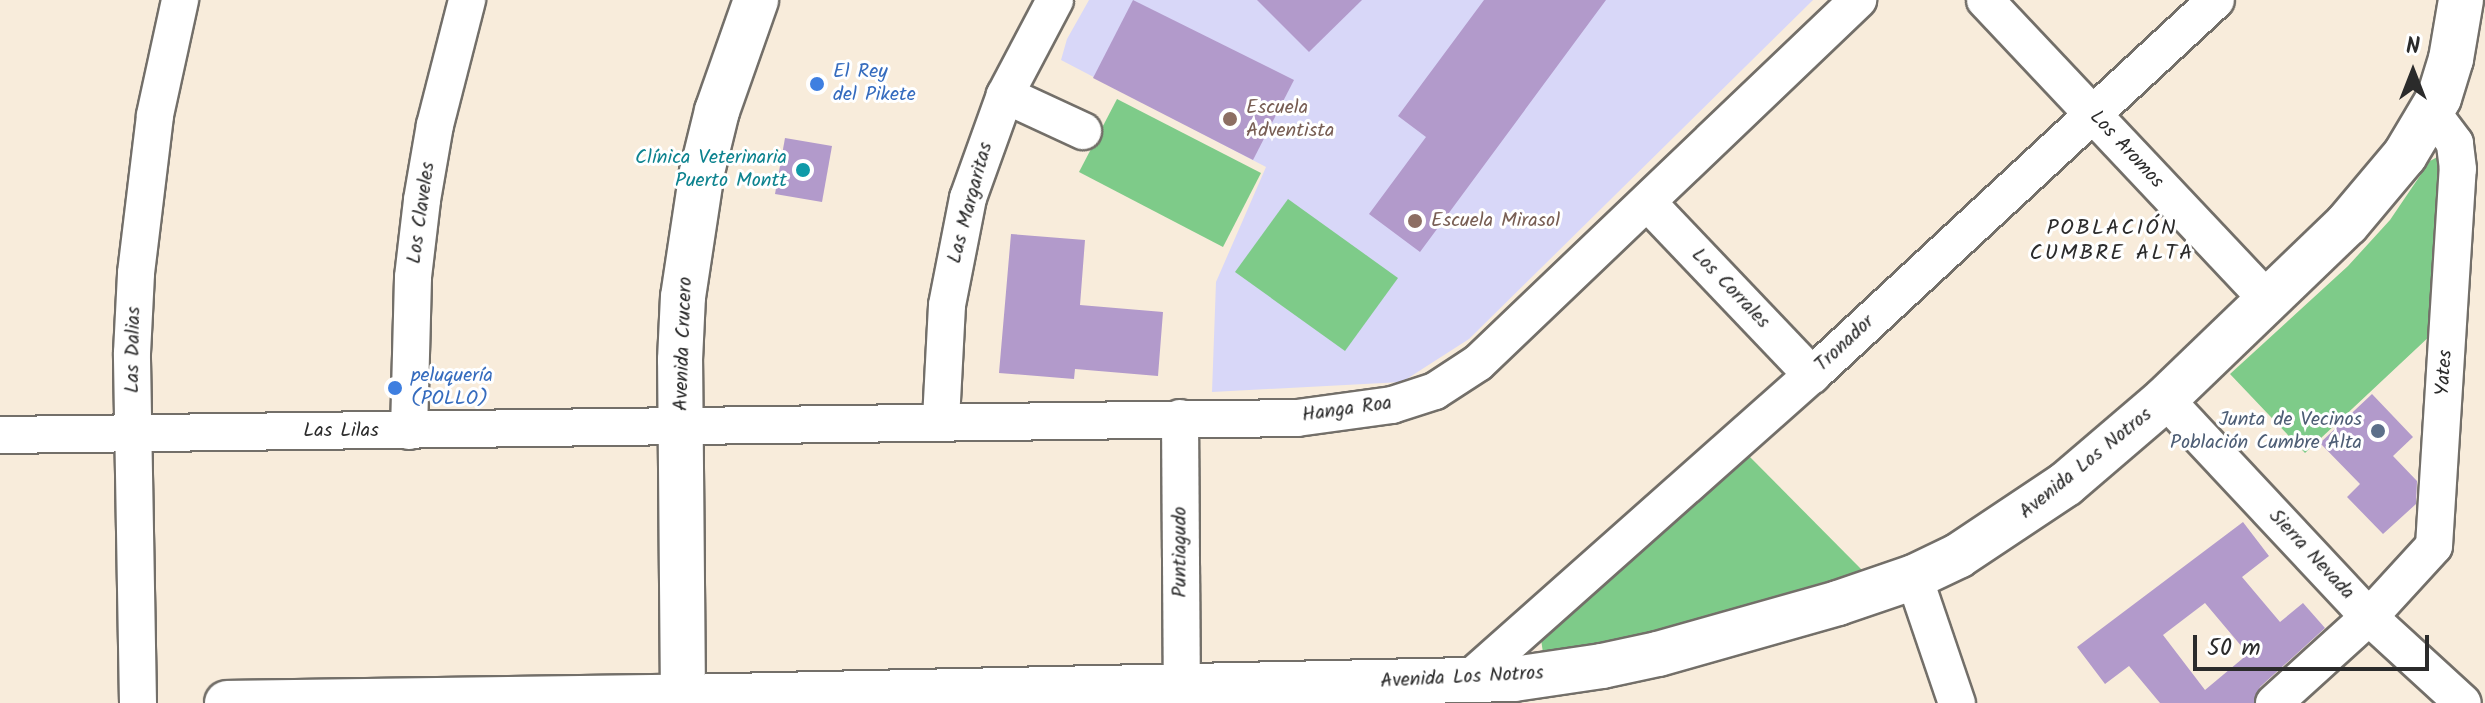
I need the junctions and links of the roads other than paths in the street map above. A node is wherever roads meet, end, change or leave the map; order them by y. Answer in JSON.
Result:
{"nodes":[{"id":1,"x":180,"y":0,"type":"edge"},
{"id":2,"x":467,"y":0,"type":"edge"},
{"id":3,"x":756,"y":0,"type":"edge"},
{"id":4,"x":1055,"y":0,"type":"edge"},
{"id":5,"x":1858,"y":0,"type":"edge"},
{"id":6,"x":1985,"y":0,"type":"edge"},
{"id":7,"x":2216,"y":0,"type":"edge"},
{"id":8,"x":2461,"y":0,"type":"edge"},
{"id":9,"x":1005,"y":95,"type":"junction"},
{"id":10,"x":2431,"y":111,"type":"junction"},
{"id":11,"x":2094,"y":116,"type":"junction"},
{"id":12,"x":1083,"y":131,"type":"dead end"},
{"id":13,"x":1648,"y":203,"type":"junction"},
{"id":14,"x":2267,"y":299,"type":"junction"},
{"id":15,"x":1812,"y":375,"type":"junction"},
{"id":16,"x":2165,"y":399,"type":"junction"},
{"id":17,"x":1180,"y":418,"type":"junction"},
{"id":18,"x":941,"y":420,"type":"junction"},
{"id":19,"x":681,"y":423,"type":"junction"},
{"id":20,"x":409,"y":431,"type":"junction"},
{"id":21,"x":133,"y":433,"type":"junction"},
{"id":22,"x":0,"y":435,"type":"edge"},
{"id":23,"x":1914,"y":577,"type":"junction"},
{"id":24,"x":2369,"y":617,"type":"junction"},
{"id":25,"x":1468,"y":680,"type":"junction"},
{"id":26,"x":1182,"y":686,"type":"junction"},
{"id":27,"x":683,"y":700,"type":"edge"},
{"id":28,"x":138,"y":703,"type":"edge"},
{"id":29,"x":227,"y":703,"type":"edge"},
{"id":30,"x":1957,"y":703,"type":"edge"},
{"id":31,"x":2274,"y":703,"type":"edge"},
{"id":32,"x":2463,"y":703,"type":"edge"}],
"edges":[{"from":1,"to":21,"type":"street","name":"Las Dalias"},
{"from":2,"to":20,"type":"street","name":"Los Claveles"},
{"from":3,"to":19,"type":"main road","name":"Avenida Crucero"},
{"from":4,"to":9,"type":"street","name":"Las Margaritas"},
{"from":5,"to":13,"type":"street","name":"Hanga Roa"},
{"from":6,"to":11,"type":"street","name":"Los Aromos"},
{"from":7,"to":11,"type":"street","name":"Tronador"},
{"from":8,"to":10,"type":"main road","name":"Avenida Los Notros"},
{"from":9,"to":12,"type":"street"},
{"from":9,"to":18,"type":"street","name":"Las Margaritas"},
{"from":10,"to":14,"type":"main road","name":"Avenida Los Notros"},
{"from":10,"to":24,"type":"street","name":"Yates"},
{"from":11,"to":14,"type":"street","name":"Los Aromos"},
{"from":11,"to":15,"type":"street","name":"Tronador"},
{"from":13,"to":15,"type":"street","name":"Los Corrales"},
{"from":13,"to":17,"type":"street","name":"Hanga Roa"},
{"from":14,"to":16,"type":"main road","name":"Avenida Los Notros"},
{"from":15,"to":25,"type":"street","name":"Tronador"},
{"from":16,"to":23,"type":"main road","name":"Avenida Los Notros"},
{"from":16,"to":24,"type":"street","name":"Sierra Nevada"},
{"from":17,"to":18,"type":"street","name":"Hanga Roa"},
{"from":17,"to":26,"type":"street","name":"Puntiagudo"},
{"from":18,"to":19,"type":"street","name":"Hanga Roa"},
{"from":19,"to":20,"type":"street","name":"Las Lilas"},
{"from":19,"to":27,"type":"main road","name":"Avenida Crucero"},
{"from":20,"to":21,"type":"street","name":"Las Lilas"},
{"from":21,"to":22,"type":"street","name":"Las Lilas"},
{"from":21,"to":28,"type":"street","name":"Las Dalias"},
{"from":23,"to":25,"type":"main road","name":"Avenida Los Notros"},
{"from":23,"to":30,"type":"street"},
{"from":24,"to":31,"type":"street","name":"Yates"},
{"from":24,"to":32,"type":"street","name":"Sierra Nevada"},
{"from":25,"to":26,"type":"main road","name":"Avenida Los Notros"},
{"from":26,"to":27,"type":"main road","name":"Avenida Los Notros"},
{"from":27,"to":29,"type":"main road","name":"Avenida Los Notros"}]}
